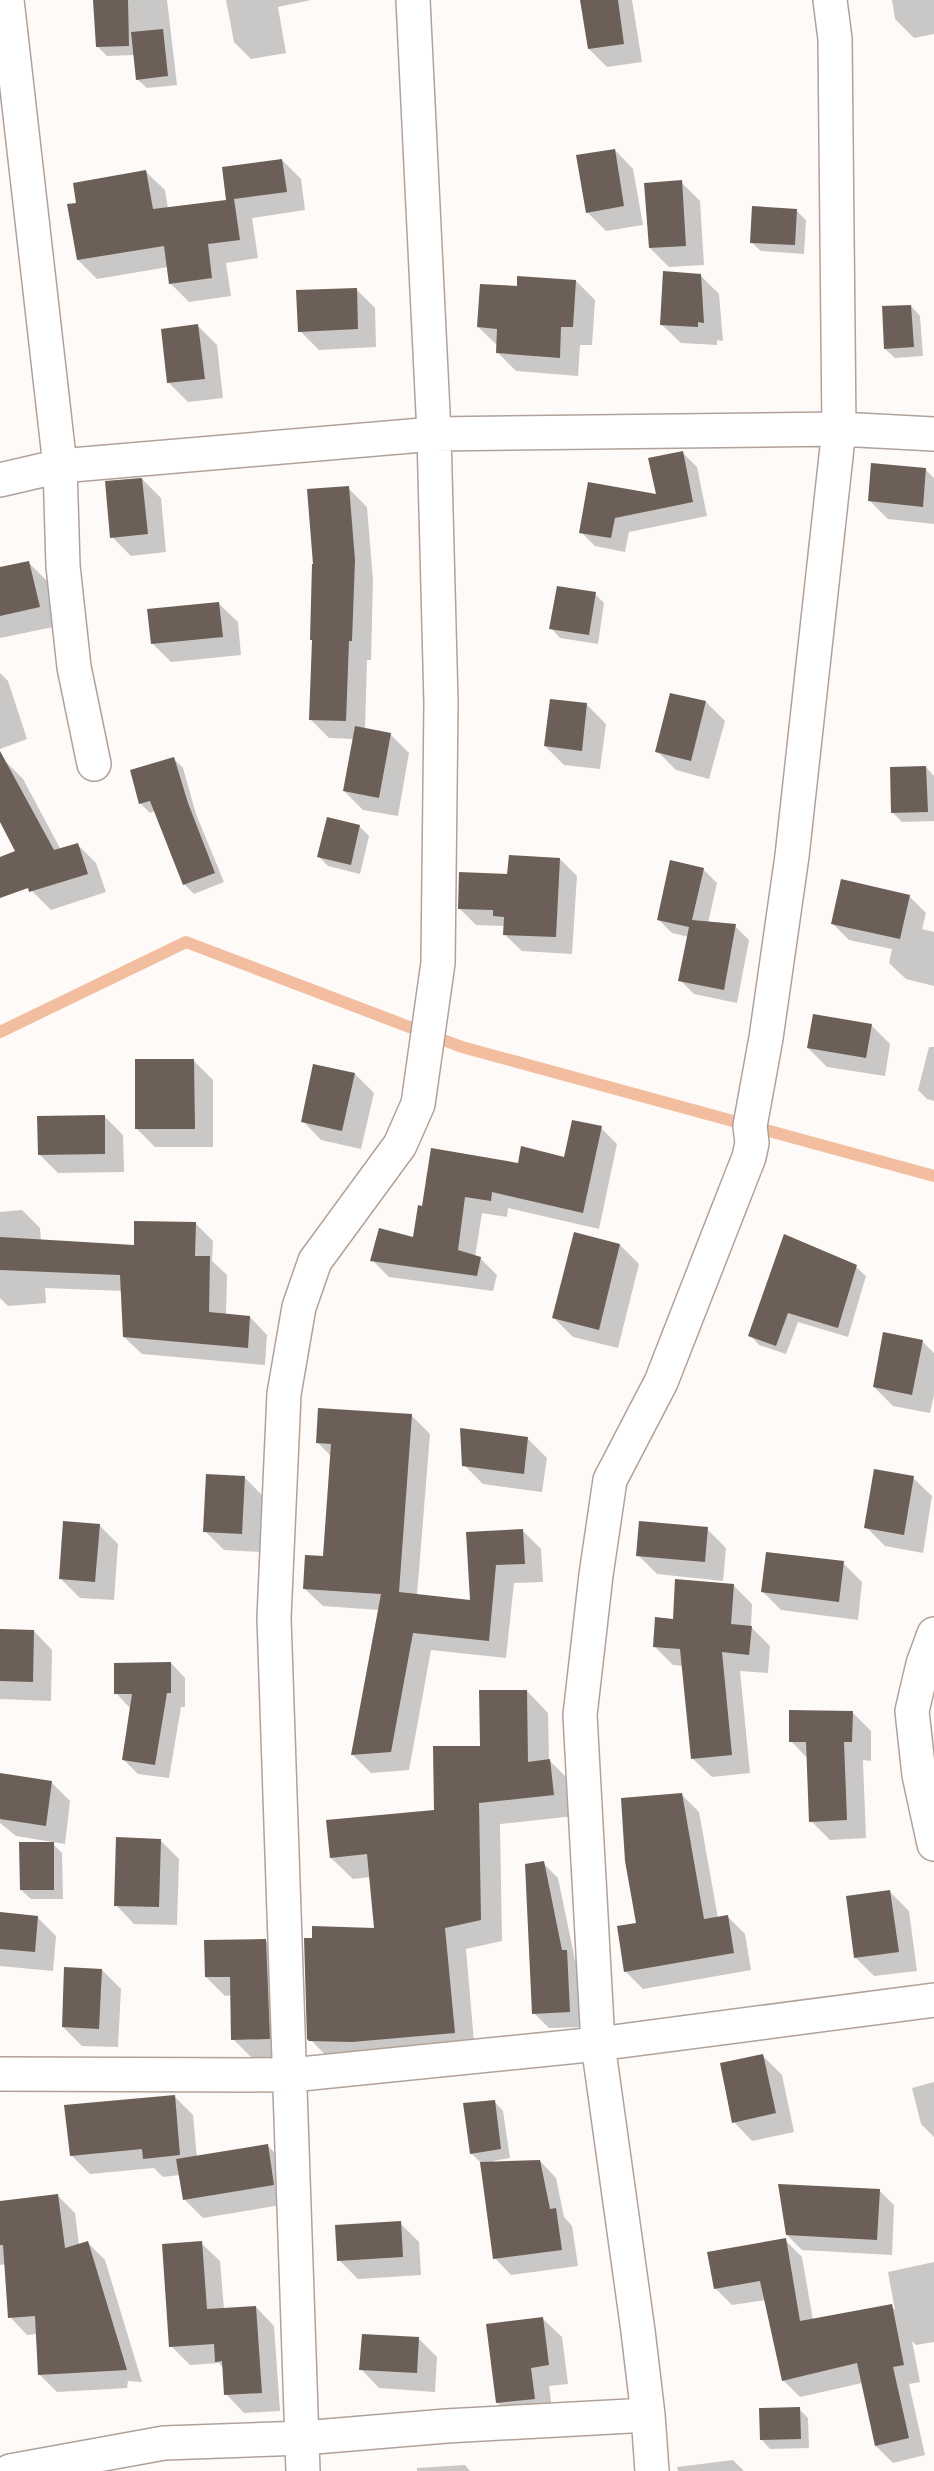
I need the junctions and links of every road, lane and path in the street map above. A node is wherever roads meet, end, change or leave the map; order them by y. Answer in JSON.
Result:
{"nodes":[{"id":1,"x":7,"y":0,"type":"edge"},
{"id":2,"x":413,"y":0,"type":"edge"},
{"id":3,"x":830,"y":0,"type":"edge"},
{"id":4,"x":839,"y":429,"type":"junction"},
{"id":5,"x":434,"y":434,"type":"junction"},
{"id":6,"x":934,"y":434,"type":"edge"},
{"id":7,"x":60,"y":466,"type":"junction"},
{"id":8,"x":0,"y":480,"type":"edge"},
{"id":9,"x":94,"y":764,"type":"dead end"},
{"id":10,"x":934,"y":1634,"type":"edge"},
{"id":11,"x":934,"y":1844,"type":"edge"},
{"id":12,"x":934,"y":2000,"type":"edge"},
{"id":13,"x":598,"y":2044,"type":"junction"},
{"id":14,"x":0,"y":2074,"type":"edge"},
{"id":15,"x":291,"y":2075,"type":"junction"},
{"id":16,"x":648,"y":2415,"type":"junction"},
{"id":17,"x":303,"y":2438,"type":"junction"},
{"id":18,"x":10,"y":2471,"type":"edge"},
{"id":19,"x":303,"y":2471,"type":"edge"},
{"id":20,"x":652,"y":2471,"type":"edge"}],
"edges":[{"from":1,"to":7,"type":"street"},
{"from":2,"to":5,"type":"street"},
{"from":3,"to":4,"type":"street"},
{"from":4,"to":5,"type":"street"},
{"from":4,"to":6,"type":"street"},
{"from":4,"to":13,"type":"street"},
{"from":5,"to":7,"type":"street"},
{"from":5,"to":15,"type":"street"},
{"from":7,"to":8,"type":"street"},
{"from":7,"to":9,"type":"street"},
{"from":10,"to":11,"type":"street"},
{"from":12,"to":13,"type":"street"},
{"from":13,"to":15,"type":"street"},
{"from":13,"to":16,"type":"street"},
{"from":14,"to":15,"type":"street"},
{"from":15,"to":17,"type":"street"},
{"from":16,"to":17,"type":"street"},
{"from":16,"to":20,"type":"street"},
{"from":17,"to":18,"type":"street"},
{"from":17,"to":19,"type":"street"}]}
